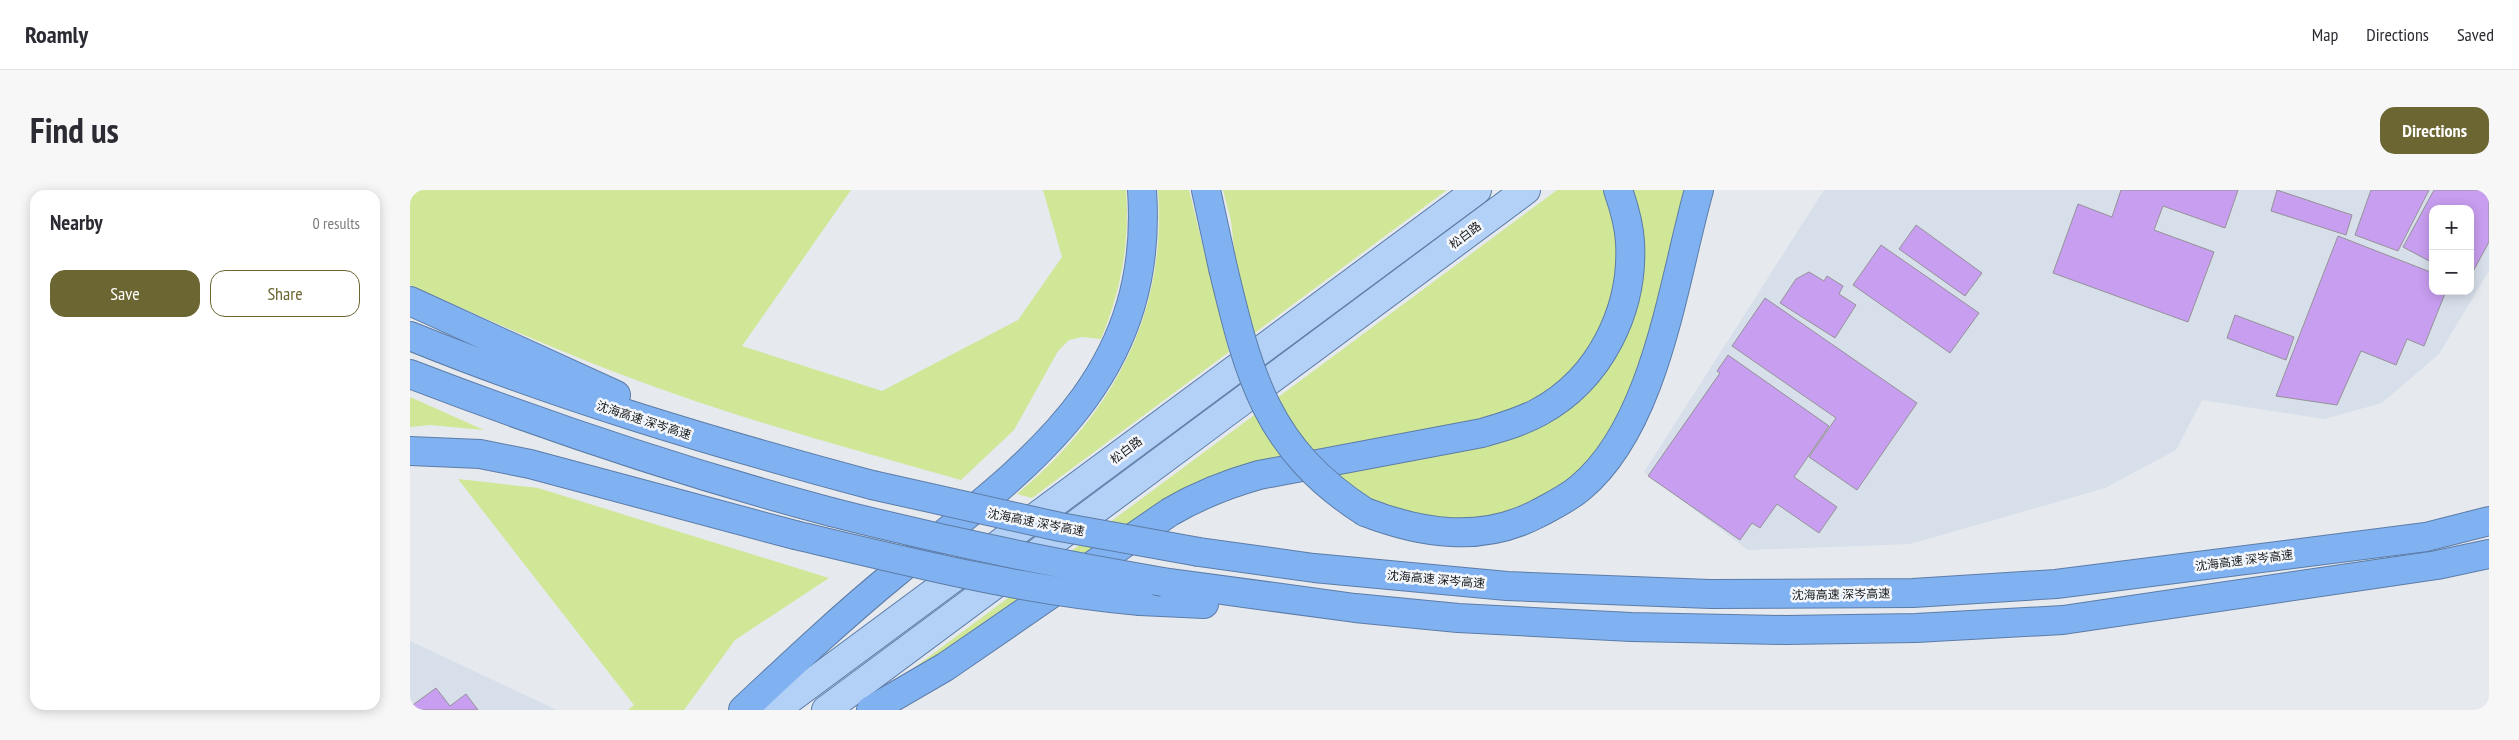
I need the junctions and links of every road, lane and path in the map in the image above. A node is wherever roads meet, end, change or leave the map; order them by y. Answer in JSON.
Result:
{"nodes":[{"id":1,"x":1142,"y":190,"type":"edge"},
{"id":2,"x":1206,"y":190,"type":"edge"},
{"id":3,"x":1477,"y":190,"type":"edge"},
{"id":4,"x":1526,"y":190,"type":"edge"},
{"id":5,"x":1618,"y":190,"type":"edge"},
{"id":6,"x":1698,"y":190,"type":"edge"},
{"id":7,"x":410,"y":301,"type":"edge"},
{"id":8,"x":410,"y":336,"type":"edge"},
{"id":9,"x":410,"y":374,"type":"edge"},
{"id":10,"x":722,"y":444,"type":"junction"},
{"id":11,"x":410,"y":450,"type":"edge"},
{"id":12,"x":2489,"y":521,"type":"edge"},
{"id":13,"x":2489,"y":554,"type":"edge"},
{"id":14,"x":1355,"y":608,"type":"junction"},
{"id":15,"x":744,"y":710,"type":"edge"},
{"id":16,"x":775,"y":710,"type":"edge"},
{"id":17,"x":826,"y":710,"type":"edge"},
{"id":18,"x":871,"y":710,"type":"edge"}],
"edges":[{"from":1,"to":15,"type":"highway"},
{"from":2,"to":6,"type":"highway","bridge":true},
{"from":3,"to":16,"type":"main road","name":"松白路"},
{"from":4,"to":17,"type":"main road","name":"松白路"},
{"from":5,"to":18,"type":"highway"},
{"from":7,"to":10,"type":"highway"},
{"from":8,"to":10,"type":"highway","name":"沈海高速 深岑高速"},
{"from":9,"to":14,"type":"highway","bridge":true},
{"from":10,"to":12,"type":"highway","name":"沈海高速 深岑高速","bridge":true},
{"from":11,"to":14,"type":"highway","bridge":true},
{"from":13,"to":14,"type":"highway"}]}
